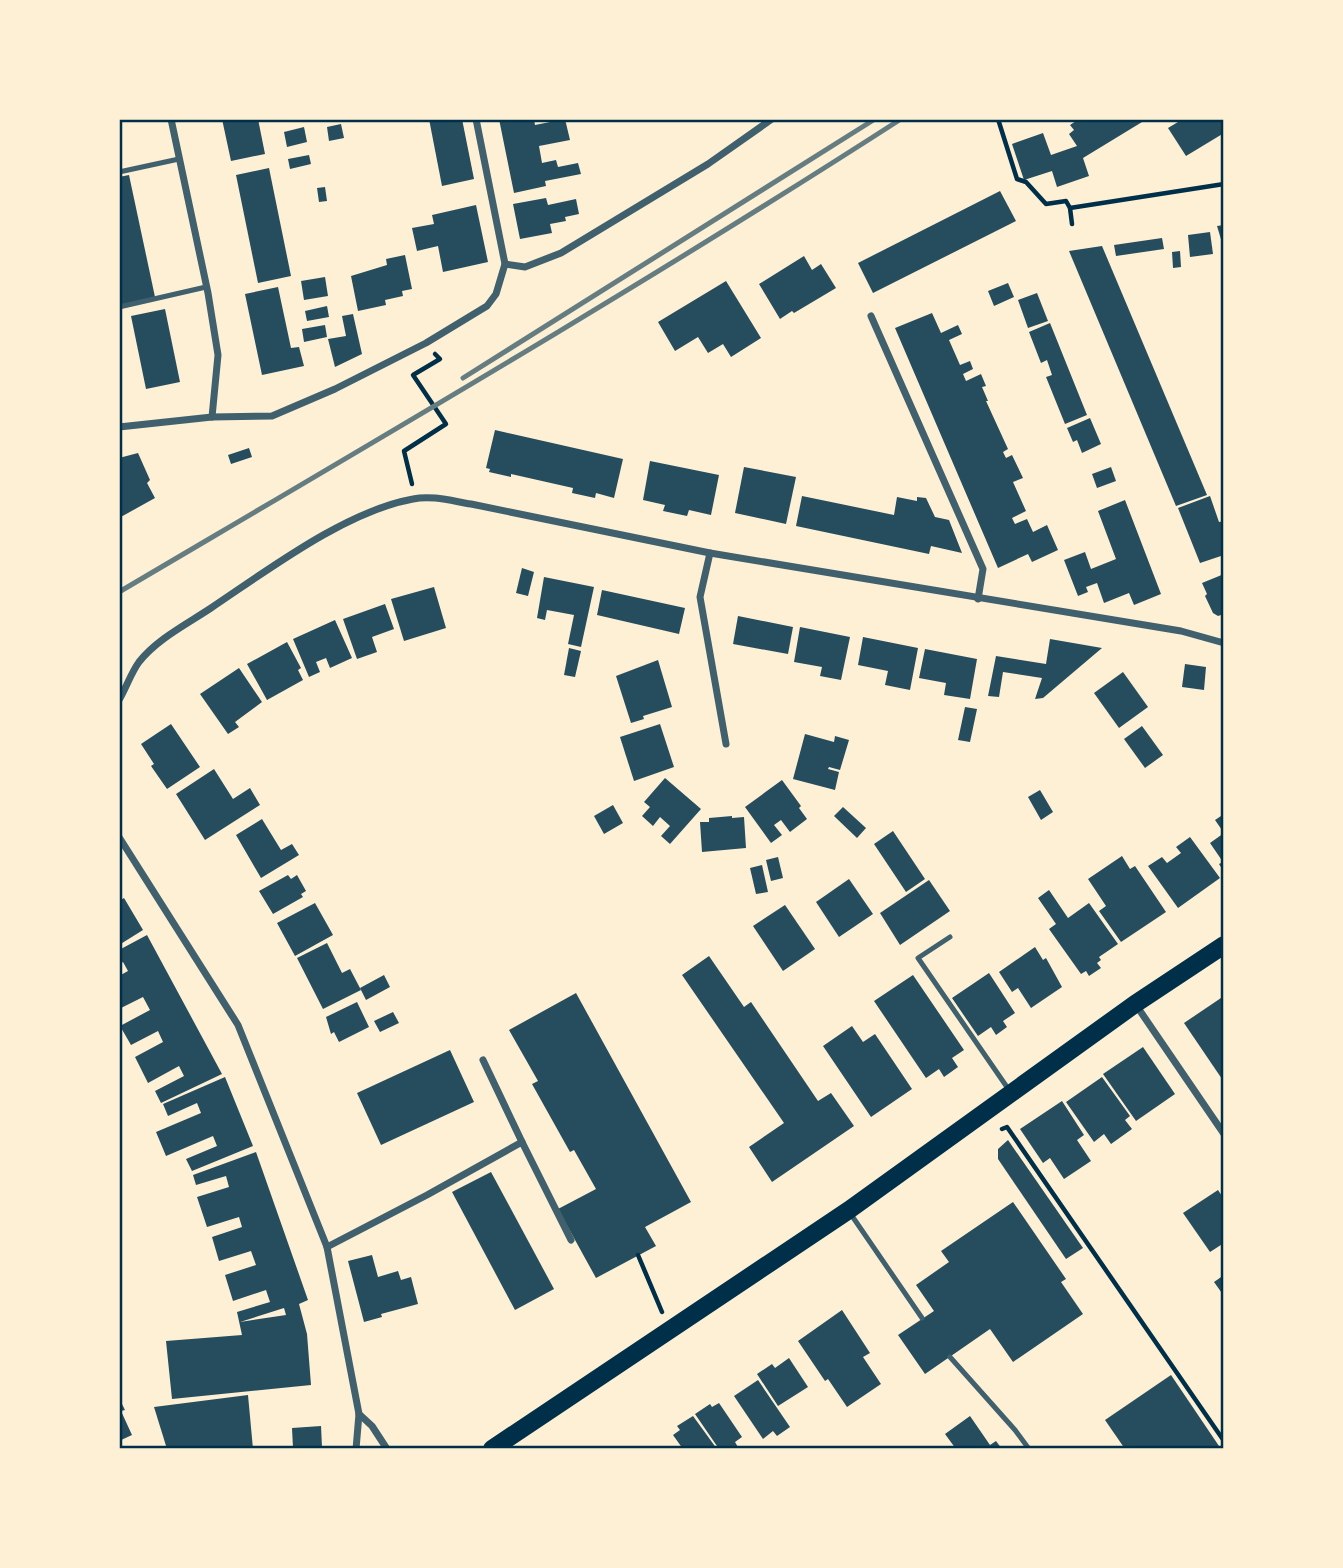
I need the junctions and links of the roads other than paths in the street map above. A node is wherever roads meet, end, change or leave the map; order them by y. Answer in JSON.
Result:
{"nodes":[{"id":1,"x":171,"y":119,"type":"edge"},
{"id":2,"x":476,"y":119,"type":"edge"},
{"id":3,"x":772,"y":119,"type":"edge"},
{"id":4,"x":179,"y":159,"type":"junction"},
{"id":5,"x":119,"y":172,"type":"edge"},
{"id":6,"x":505,"y":264,"type":"junction"},
{"id":7,"x":206,"y":287,"type":"junction"},
{"id":8,"x":119,"y":306,"type":"edge"},
{"id":9,"x":871,"y":316,"type":"dead end"},
{"id":10,"x":212,"y":417,"type":"junction"},
{"id":11,"x":119,"y":427,"type":"edge"},
{"id":12,"x":710,"y":553,"type":"junction"},
{"id":13,"x":978,"y":599,"type":"junction"},
{"id":14,"x":1224,"y":643,"type":"edge"},
{"id":15,"x":119,"y":700,"type":"edge"},
{"id":16,"x":726,"y":744,"type":"dead end"},
{"id":17,"x":119,"y":837,"type":"edge"},
{"id":18,"x":950,"y":937,"type":"dead end"},
{"id":19,"x":1224,"y":945,"type":"edge"},
{"id":20,"x":1135,"y":1004,"type":"junction"},
{"id":21,"x":483,"y":1060,"type":"dead end"},
{"id":22,"x":1011,"y":1093,"type":"junction"},
{"id":23,"x":1224,"y":1134,"type":"edge"},
{"id":24,"x":523,"y":1142,"type":"junction"},
{"id":25,"x":849,"y":1210,"type":"junction"},
{"id":26,"x":571,"y":1240,"type":"dead end"},
{"id":27,"x":327,"y":1247,"type":"junction"},
{"id":28,"x":922,"y":1318,"type":"dead end"},
{"id":29,"x":950,"y":1357,"type":"dead end"},
{"id":30,"x":359,"y":1414,"type":"junction"},
{"id":31,"x":356,"y":1449,"type":"edge"},
{"id":32,"x":387,"y":1449,"type":"edge"},
{"id":33,"x":492,"y":1449,"type":"edge"},
{"id":34,"x":1029,"y":1449,"type":"edge"}],
"edges":[{"from":1,"to":4,"type":"street"},
{"from":2,"to":6,"type":"street"},
{"from":3,"to":6,"type":"street"},
{"from":4,"to":5,"type":"lane"},
{"from":4,"to":7,"type":"street"},
{"from":6,"to":10,"type":"street"},
{"from":7,"to":8,"type":"lane"},
{"from":7,"to":10,"type":"street"},
{"from":9,"to":13,"type":"street"},
{"from":10,"to":11,"type":"street"},
{"from":12,"to":13,"type":"street"},
{"from":12,"to":15,"type":"street"},
{"from":12,"to":16,"type":"street"},
{"from":13,"to":14,"type":"street"},
{"from":17,"to":27,"type":"street"},
{"from":18,"to":22,"type":"lane"},
{"from":19,"to":20,"type":"main road"},
{"from":20,"to":22,"type":"main road"},
{"from":20,"to":23,"type":"street"},
{"from":21,"to":24,"type":"street"},
{"from":22,"to":25,"type":"main road"},
{"from":24,"to":26,"type":"street"},
{"from":24,"to":27,"type":"street"},
{"from":25,"to":28,"type":"lane"},
{"from":25,"to":33,"type":"main road"},
{"from":27,"to":30,"type":"street"},
{"from":29,"to":34,"type":"lane"},
{"from":30,"to":31,"type":"street"},
{"from":30,"to":32,"type":"street"}]}
